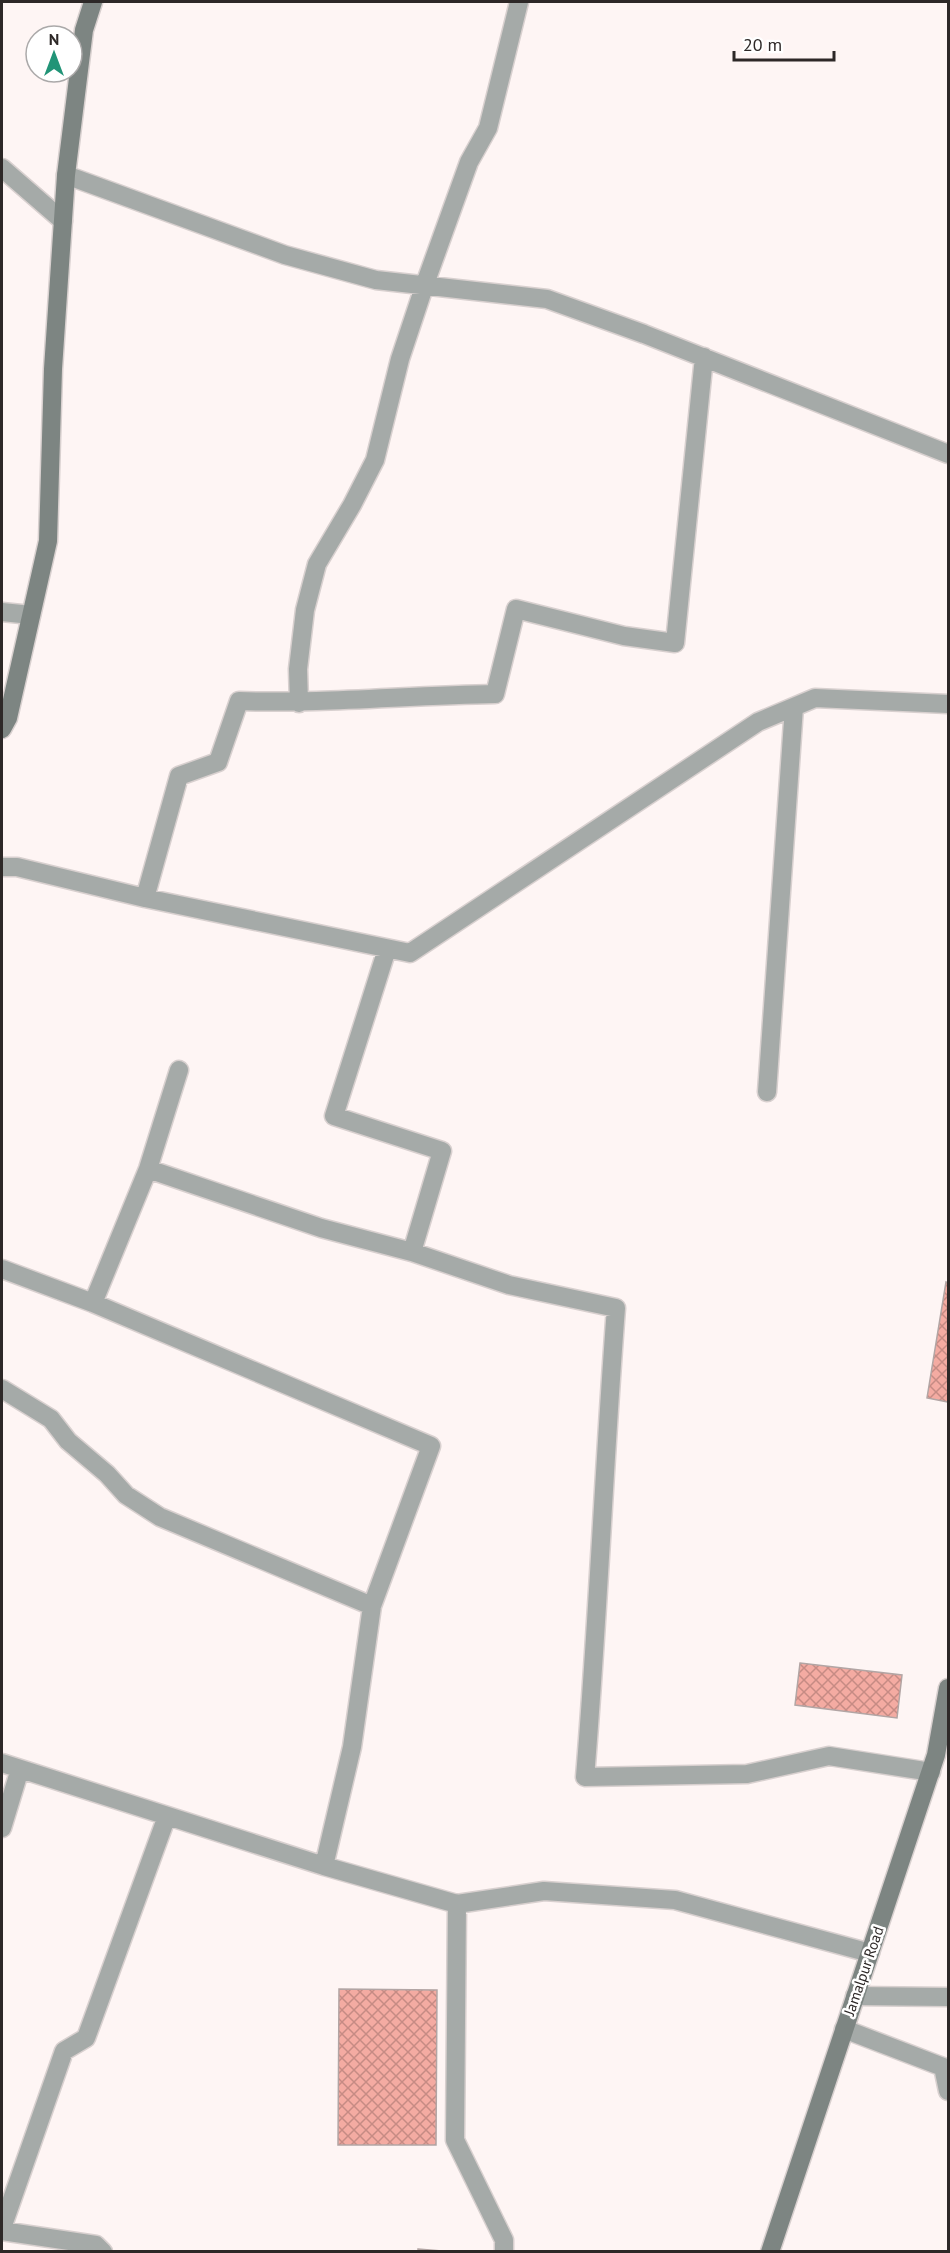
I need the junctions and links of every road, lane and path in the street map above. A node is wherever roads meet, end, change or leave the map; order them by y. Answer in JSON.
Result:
{"nodes":[{"id":1,"x":93,"y":2,"type":"edge"},
{"id":2,"x":519,"y":2,"type":"edge"},
{"id":3,"x":2,"y":168,"type":"edge"},
{"id":4,"x":66,"y":176,"type":"junction"},
{"id":5,"x":63,"y":221,"type":"junction"},
{"id":6,"x":425,"y":284,"type":"junction"},
{"id":7,"x":704,"y":357,"type":"junction"},
{"id":8,"x":948,"y":454,"type":"edge"},
{"id":9,"x":2,"y":612,"type":"edge"},
{"id":10,"x":31,"y":615,"type":"junction"},
{"id":11,"x":299,"y":703,"type":"junction"},
{"id":12,"x":948,"y":704,"type":"edge"},
{"id":13,"x":794,"y":706,"type":"junction"},
{"id":14,"x":2,"y":729,"type":"edge"},
{"id":15,"x":2,"y":867,"type":"edge"},
{"id":16,"x":144,"y":898,"type":"junction"},
{"id":17,"x":387,"y":949,"type":"junction"},
{"id":18,"x":179,"y":1070,"type":"dead end"},
{"id":19,"x":767,"y":1092,"type":"dead end"},
{"id":20,"x":148,"y":1169,"type":"junction"},
{"id":21,"x":412,"y":1252,"type":"junction"},
{"id":22,"x":2,"y":1269,"type":"edge"},
{"id":23,"x":93,"y":1303,"type":"junction"},
{"id":24,"x":2,"y":1389,"type":"edge"},
{"id":25,"x":372,"y":1606,"type":"junction"},
{"id":26,"x":948,"y":1689,"type":"edge"},
{"id":27,"x":938,"y":1758,"type":"edge"},
{"id":28,"x":2,"y":1763,"type":"edge"},
{"id":29,"x":20,"y":1769,"type":"junction"},
{"id":30,"x":167,"y":1816,"type":"junction"},
{"id":31,"x":2,"y":1828,"type":"edge"},
{"id":32,"x":324,"y":1866,"type":"junction"},
{"id":33,"x":457,"y":1904,"type":"junction"},
{"id":34,"x":870,"y":1953,"type":"junction"},
{"id":35,"x":855,"y":1996,"type":"junction"},
{"id":36,"x":948,"y":1997,"type":"edge"},
{"id":37,"x":844,"y":2029,"type":"junction"},
{"id":38,"x":948,"y":2091,"type":"edge"},
{"id":39,"x":2,"y":2229,"type":"edge"},
{"id":40,"x":103,"y":2252,"type":"edge"},
{"id":41,"x":504,"y":2252,"type":"edge"},
{"id":42,"x":770,"y":2252,"type":"edge"}],
"edges":[{"from":1,"to":4,"type":"street"},
{"from":2,"to":6,"type":"street"},
{"from":3,"to":5,"type":"street"},
{"from":4,"to":5,"type":"street"},
{"from":4,"to":6,"type":"street"},
{"from":5,"to":10,"type":"street"},
{"from":6,"to":7,"type":"street"},
{"from":6,"to":11,"type":"street"},
{"from":7,"to":8,"type":"street"},
{"from":7,"to":11,"type":"street"},
{"from":9,"to":10,"type":"street"},
{"from":10,"to":14,"type":"street"},
{"from":11,"to":16,"type":"street"},
{"from":12,"to":13,"type":"street"},
{"from":13,"to":17,"type":"street"},
{"from":13,"to":19,"type":"street"},
{"from":15,"to":16,"type":"street"},
{"from":16,"to":17,"type":"street"},
{"from":17,"to":21,"type":"street"},
{"from":18,"to":20,"type":"street"},
{"from":20,"to":21,"type":"street"},
{"from":20,"to":23,"type":"street"},
{"from":21,"to":27,"type":"street"},
{"from":22,"to":23,"type":"street"},
{"from":23,"to":25,"type":"street"},
{"from":24,"to":25,"type":"street"},
{"from":25,"to":32,"type":"street"},
{"from":26,"to":27,"type":"street","name":"Jamalpur Road"},
{"from":27,"to":34,"type":"street","name":"Jamalpur Road"},
{"from":28,"to":29,"type":"street"},
{"from":29,"to":30,"type":"street"},
{"from":29,"to":31,"type":"street"},
{"from":30,"to":32,"type":"street"},
{"from":30,"to":39,"type":"street"},
{"from":32,"to":33,"type":"street"},
{"from":33,"to":34,"type":"street"},
{"from":33,"to":41,"type":"street"},
{"from":34,"to":35,"type":"street","name":"Jamalpur Road"},
{"from":35,"to":36,"type":"street"},
{"from":35,"to":37,"type":"street","name":"Jamalpur Road"},
{"from":37,"to":38,"type":"street"},
{"from":37,"to":42,"type":"street","name":"Jamalpur Road"},
{"from":39,"to":40,"type":"street"}]}
